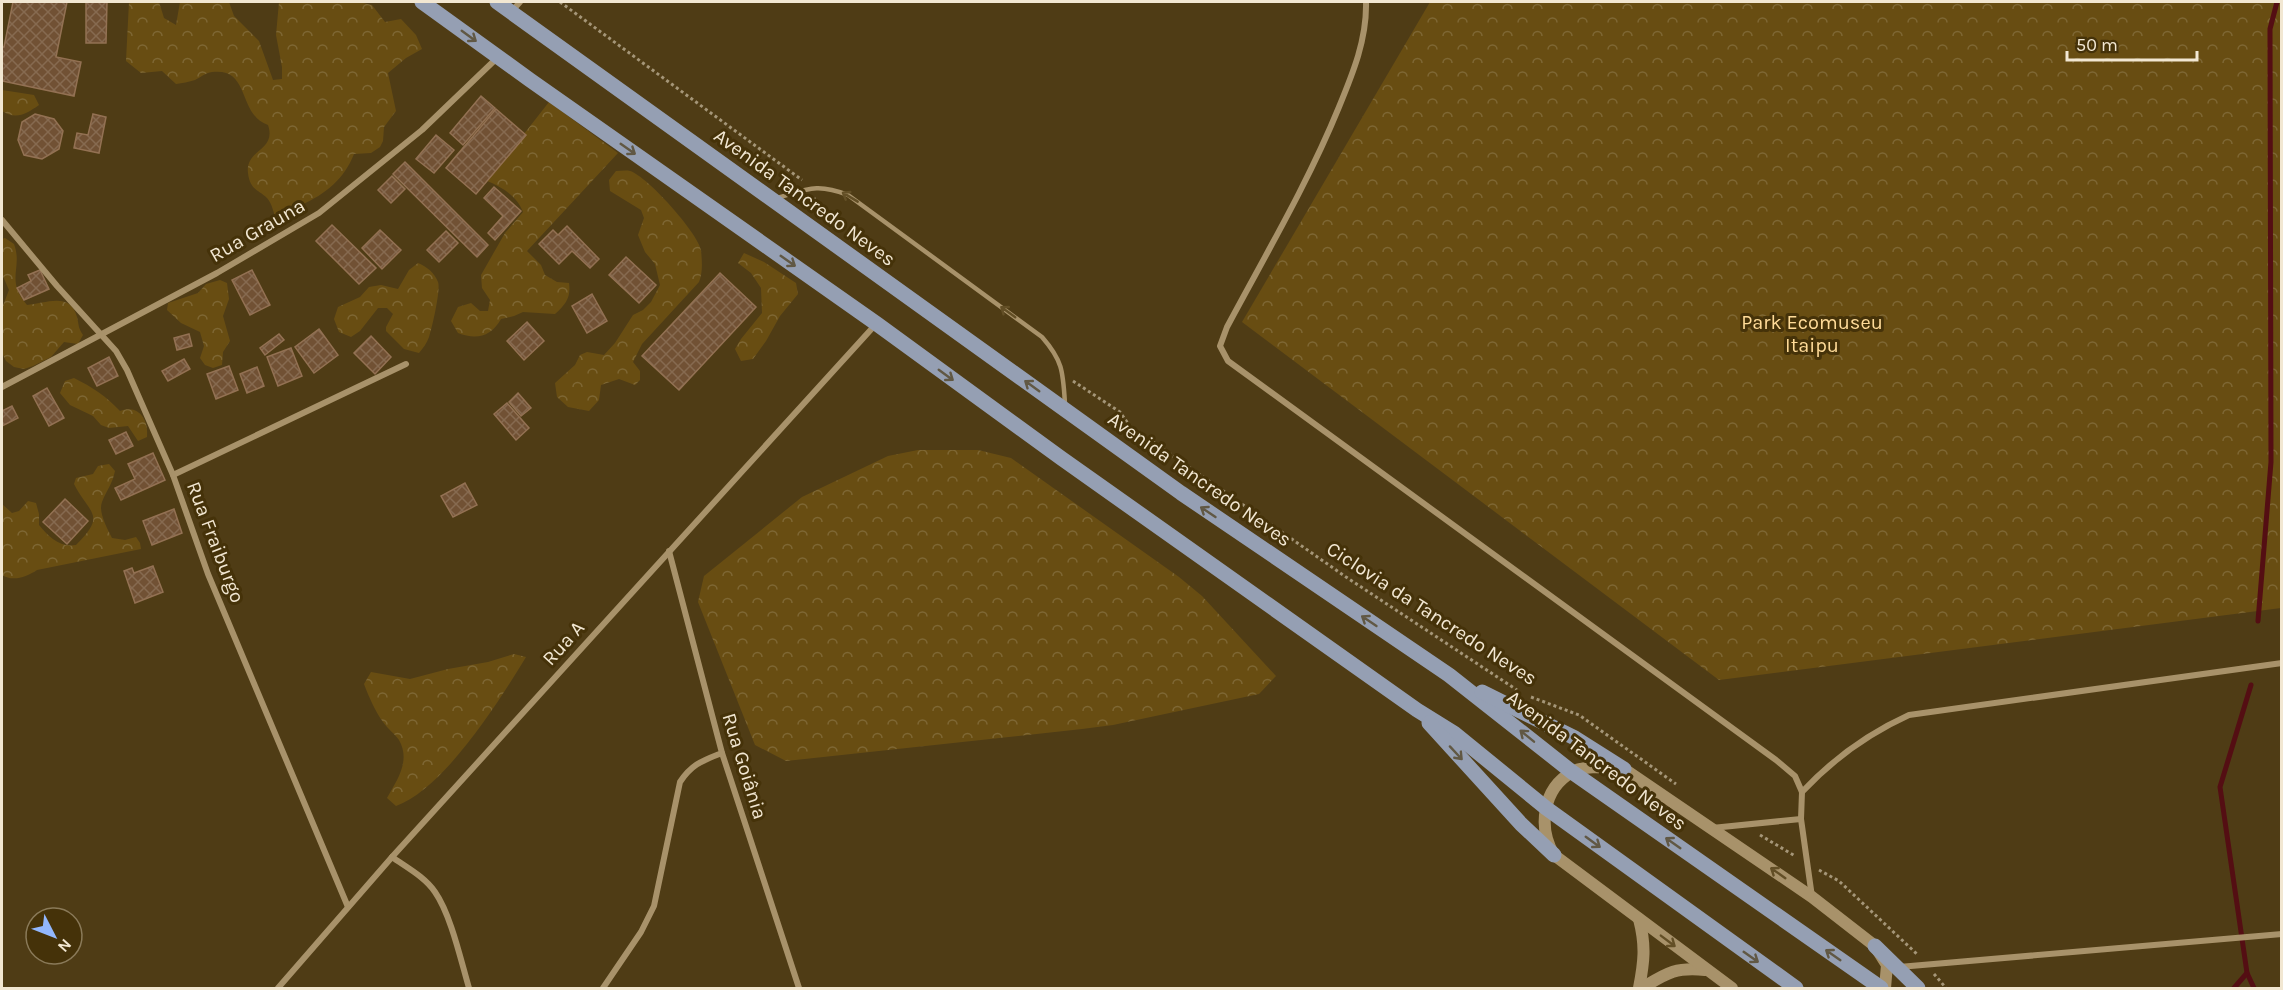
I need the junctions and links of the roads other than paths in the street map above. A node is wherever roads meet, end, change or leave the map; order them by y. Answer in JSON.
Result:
{"nodes":[{"id":1,"x":422,"y":2,"type":"edge"},
{"id":2,"x":497,"y":2,"type":"edge"},
{"id":3,"x":1366,"y":2,"type":"edge"},
{"id":4,"x":516,"y":7,"type":"edge"},
{"id":5,"x":498,"y":57,"type":"junction"},
{"id":6,"x":773,"y":200,"type":"junction"},
{"id":7,"x":2,"y":220,"type":"edge"},
{"id":8,"x":9,"y":229,"type":"junction"},
{"id":9,"x":2,"y":233,"type":"edge"},
{"id":10,"x":877,"y":324,"type":"junction"},
{"id":11,"x":101,"y":334,"type":"junction"},
{"id":12,"x":406,"y":364,"type":"dead end"},
{"id":13,"x":2,"y":387,"type":"edge"},
{"id":14,"x":1065,"y":410,"type":"junction"},
{"id":15,"x":174,"y":475,"type":"junction"},
{"id":16,"x":669,"y":551,"type":"junction"},
{"id":17,"x":2282,"y":663,"type":"edge"},
{"id":18,"x":1449,"y":675,"type":"junction"},
{"id":19,"x":1417,"y":710,"type":"junction"},
{"id":20,"x":722,"y":753,"type":"junction"},
{"id":21,"x":1624,"y":769,"type":"junction"},
{"id":22,"x":1572,"y":772,"type":"junction"},
{"id":23,"x":1802,"y":792,"type":"junction"},
{"id":24,"x":1546,"y":808,"type":"junction"},
{"id":25,"x":1801,"y":819,"type":"junction"},
{"id":26,"x":1712,"y":828,"type":"junction"},
{"id":27,"x":1554,"y":855,"type":"junction"},
{"id":28,"x":392,"y":858,"type":"junction"},
{"id":29,"x":1812,"y":897,"type":"junction"},
{"id":30,"x":348,"y":907,"type":"junction"},
{"id":31,"x":1639,"y":919,"type":"junction"},
{"id":32,"x":2282,"y":934,"type":"edge"},
{"id":33,"x":1875,"y":946,"type":"junction"},
{"id":34,"x":1899,"y":967,"type":"junction"},
{"id":35,"x":1706,"y":970,"type":"junction"},
{"id":36,"x":280,"y":987,"type":"edge"},
{"id":37,"x":469,"y":988,"type":"edge"},
{"id":38,"x":603,"y":988,"type":"edge"},
{"id":39,"x":799,"y":988,"type":"edge"},
{"id":40,"x":1641,"y":988,"type":"edge"},
{"id":41,"x":1732,"y":988,"type":"edge"},
{"id":42,"x":1796,"y":988,"type":"edge"},
{"id":43,"x":1881,"y":988,"type":"edge"},
{"id":44,"x":1886,"y":988,"type":"edge"},
{"id":45,"x":1918,"y":988,"type":"edge"}],
"edges":[{"from":1,"to":5,"type":"main road","one_way":true},
{"from":2,"to":4,"type":"main road","name":"Avenida Tancredo Neves"},
{"from":3,"to":23,"type":"street"},
{"from":4,"to":6,"type":"main road","name":"Avenida Tancredo Neves"},
{"from":5,"to":10,"type":"main road","one_way":true},
{"from":5,"to":11,"type":"street","name":"Rua Grauna"},
{"from":14,"to":6,"type":"main road","name":"Avenida Tancredo Neves","one_way":true},
{"from":14,"to":6,"type":"lane","one_way":true},
{"from":7,"to":8,"type":"street","name":"Rua Fraiburgo"},
{"from":8,"to":9,"type":"street"},
{"from":8,"to":11,"type":"street","name":"Rua Fraiburgo"},
{"from":10,"to":16,"type":"street","name":"Rua A"},
{"from":10,"to":19,"type":"main road","one_way":true},
{"from":11,"to":13,"type":"street","name":"Rua Grauna"},
{"from":11,"to":15,"type":"street","name":"Rua Fraiburgo"},
{"from":12,"to":15,"type":"street"},
{"from":18,"to":14,"type":"main road","name":"Avenida Tancredo Neves","one_way":true},
{"from":15,"to":30,"type":"street","name":"Rua Fraiburgo"},
{"from":16,"to":20,"type":"street","name":"Rua Goiânia"},
{"from":16,"to":28,"type":"street","name":"Rua A"},
{"from":17,"to":23,"type":"street"},
{"from":18,"to":21,"type":"main road"},
{"from":22,"to":18,"type":"main road","name":"Avenida Tancredo Neves","one_way":true},
{"from":19,"to":24,"type":"main road"},
{"from":19,"to":27,"type":"main road","one_way":true},
{"from":20,"to":38,"type":"street"},
{"from":20,"to":39,"type":"street","name":"Rua Goiânia"},
{"from":21,"to":22,"type":"street"},
{"from":21,"to":26,"type":"street"},
{"from":22,"to":24,"type":"street"},
{"from":43,"to":22,"type":"main road","name":"Avenida Tancredo Neves","one_way":true},
{"from":23,"to":25,"type":"street"},
{"from":24,"to":27,"type":"street"},
{"from":24,"to":42,"type":"main road","one_way":true},
{"from":25,"to":26,"type":"street"},
{"from":25,"to":29,"type":"street"},
{"from":29,"to":26,"type":"street","one_way":true},
{"from":27,"to":31,"type":"street"},
{"from":28,"to":30,"type":"street","name":"Rua A"},
{"from":28,"to":37,"type":"street"},
{"from":29,"to":33,"type":"street"},
{"from":30,"to":36,"type":"street","name":"Rua A"},
{"from":31,"to":35,"type":"street","one_way":true},
{"from":31,"to":40,"type":"street"},
{"from":32,"to":34,"type":"street"},
{"from":33,"to":34,"type":"main road"},
{"from":33,"to":44,"type":"street"},
{"from":34,"to":45,"type":"main road"},
{"from":35,"to":40,"type":"street"},
{"from":35,"to":41,"type":"street"}]}
